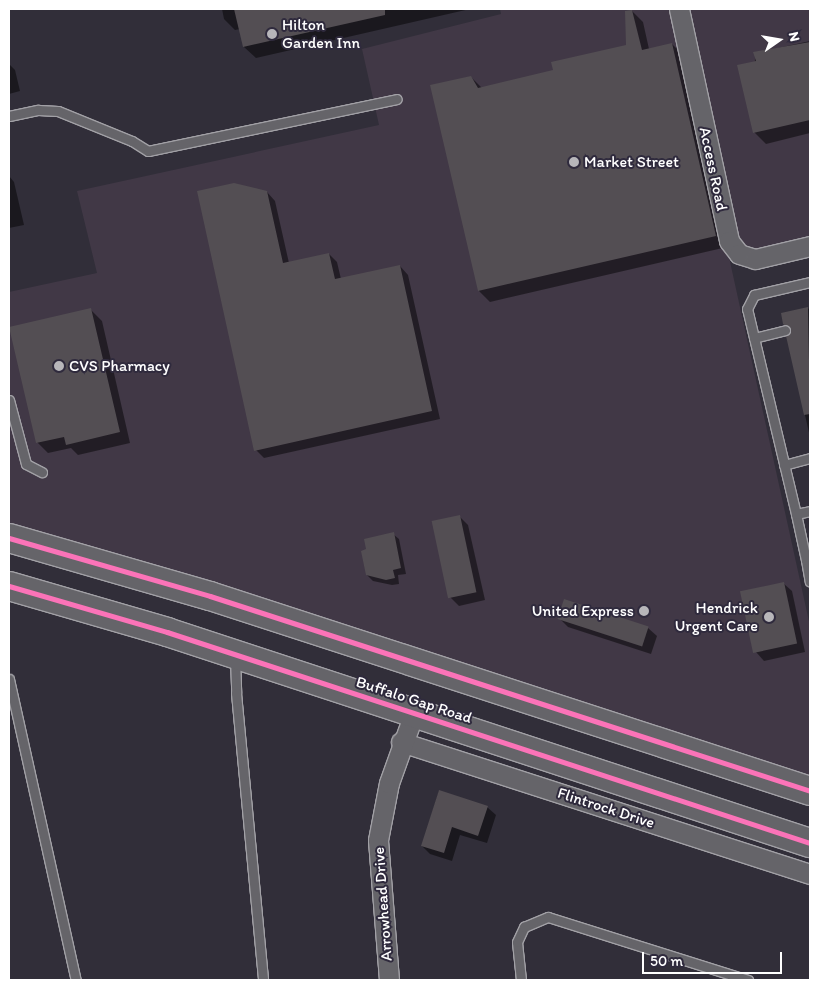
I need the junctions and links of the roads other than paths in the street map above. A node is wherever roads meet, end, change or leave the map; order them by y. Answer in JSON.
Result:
{"nodes":[{"id":1,"x":679,"y":9,"type":"edge"},
{"id":2,"x":398,"y":99,"type":"dead end"},
{"id":3,"x":9,"y":116,"type":"edge"},
{"id":4,"x":810,"y":246,"type":"edge"},
{"id":5,"x":810,"y":282,"type":"edge"},
{"id":6,"x":785,"y":330,"type":"dead end"},
{"id":7,"x":754,"y":338,"type":"junction"},
{"id":8,"x":9,"y":400,"type":"edge"},
{"id":9,"x":810,"y":458,"type":"edge"},
{"id":10,"x":784,"y":465,"type":"junction"},
{"id":11,"x":42,"y":472,"type":"dead end"},
{"id":12,"x":810,"y":510,"type":"edge"},
{"id":13,"x":796,"y":514,"type":"junction"},
{"id":14,"x":9,"y":538,"type":"edge"},
{"id":15,"x":808,"y":560,"type":"edge"},
{"id":16,"x":810,"y":582,"type":"edge"},
{"id":17,"x":9,"y":586,"type":"edge"},
{"id":18,"x":235,"y":654,"type":"junction"},
{"id":19,"x":9,"y":679,"type":"edge"},
{"id":20,"x":414,"y":713,"type":"junction"},
{"id":21,"x":401,"y":742,"type":"junction"},
{"id":22,"x":810,"y":790,"type":"edge"},
{"id":23,"x":810,"y":843,"type":"edge"},
{"id":24,"x":810,"y":874,"type":"edge"},
{"id":25,"x":76,"y":980,"type":"edge"},
{"id":26,"x":263,"y":980,"type":"edge"},
{"id":27,"x":389,"y":980,"type":"edge"},
{"id":28,"x":521,"y":980,"type":"edge"},
{"id":29,"x":748,"y":980,"type":"edge"}],
"edges":[{"from":1,"to":4,"type":"street","name":"Access Road"},
{"from":2,"to":3,"type":"lane"},
{"from":5,"to":7,"type":"lane"},
{"from":6,"to":7,"type":"lane"},
{"from":7,"to":10,"type":"lane"},
{"from":8,"to":11,"type":"lane"},
{"from":9,"to":10,"type":"lane"},
{"from":10,"to":13,"type":"lane"},
{"from":12,"to":13,"type":"lane"},
{"from":13,"to":15,"type":"lane"},
{"from":14,"to":22,"type":"main road"},
{"from":15,"to":16,"type":"lane"},
{"from":17,"to":18,"type":"main road","name":"Buffalo Gap Road"},
{"from":18,"to":20,"type":"main road","name":"Buffalo Gap Road"},
{"from":18,"to":26,"type":"lane"},
{"from":19,"to":25,"type":"lane"},
{"from":20,"to":21,"type":"street","name":"Arrowhead Drive"},
{"from":20,"to":23,"type":"main road","name":"Buffalo Gap Road"},
{"from":21,"to":24,"type":"street","name":"Flintrock Drive"},
{"from":21,"to":27,"type":"street","name":"Arrowhead Drive"},
{"from":28,"to":29,"type":"lane"}]}
